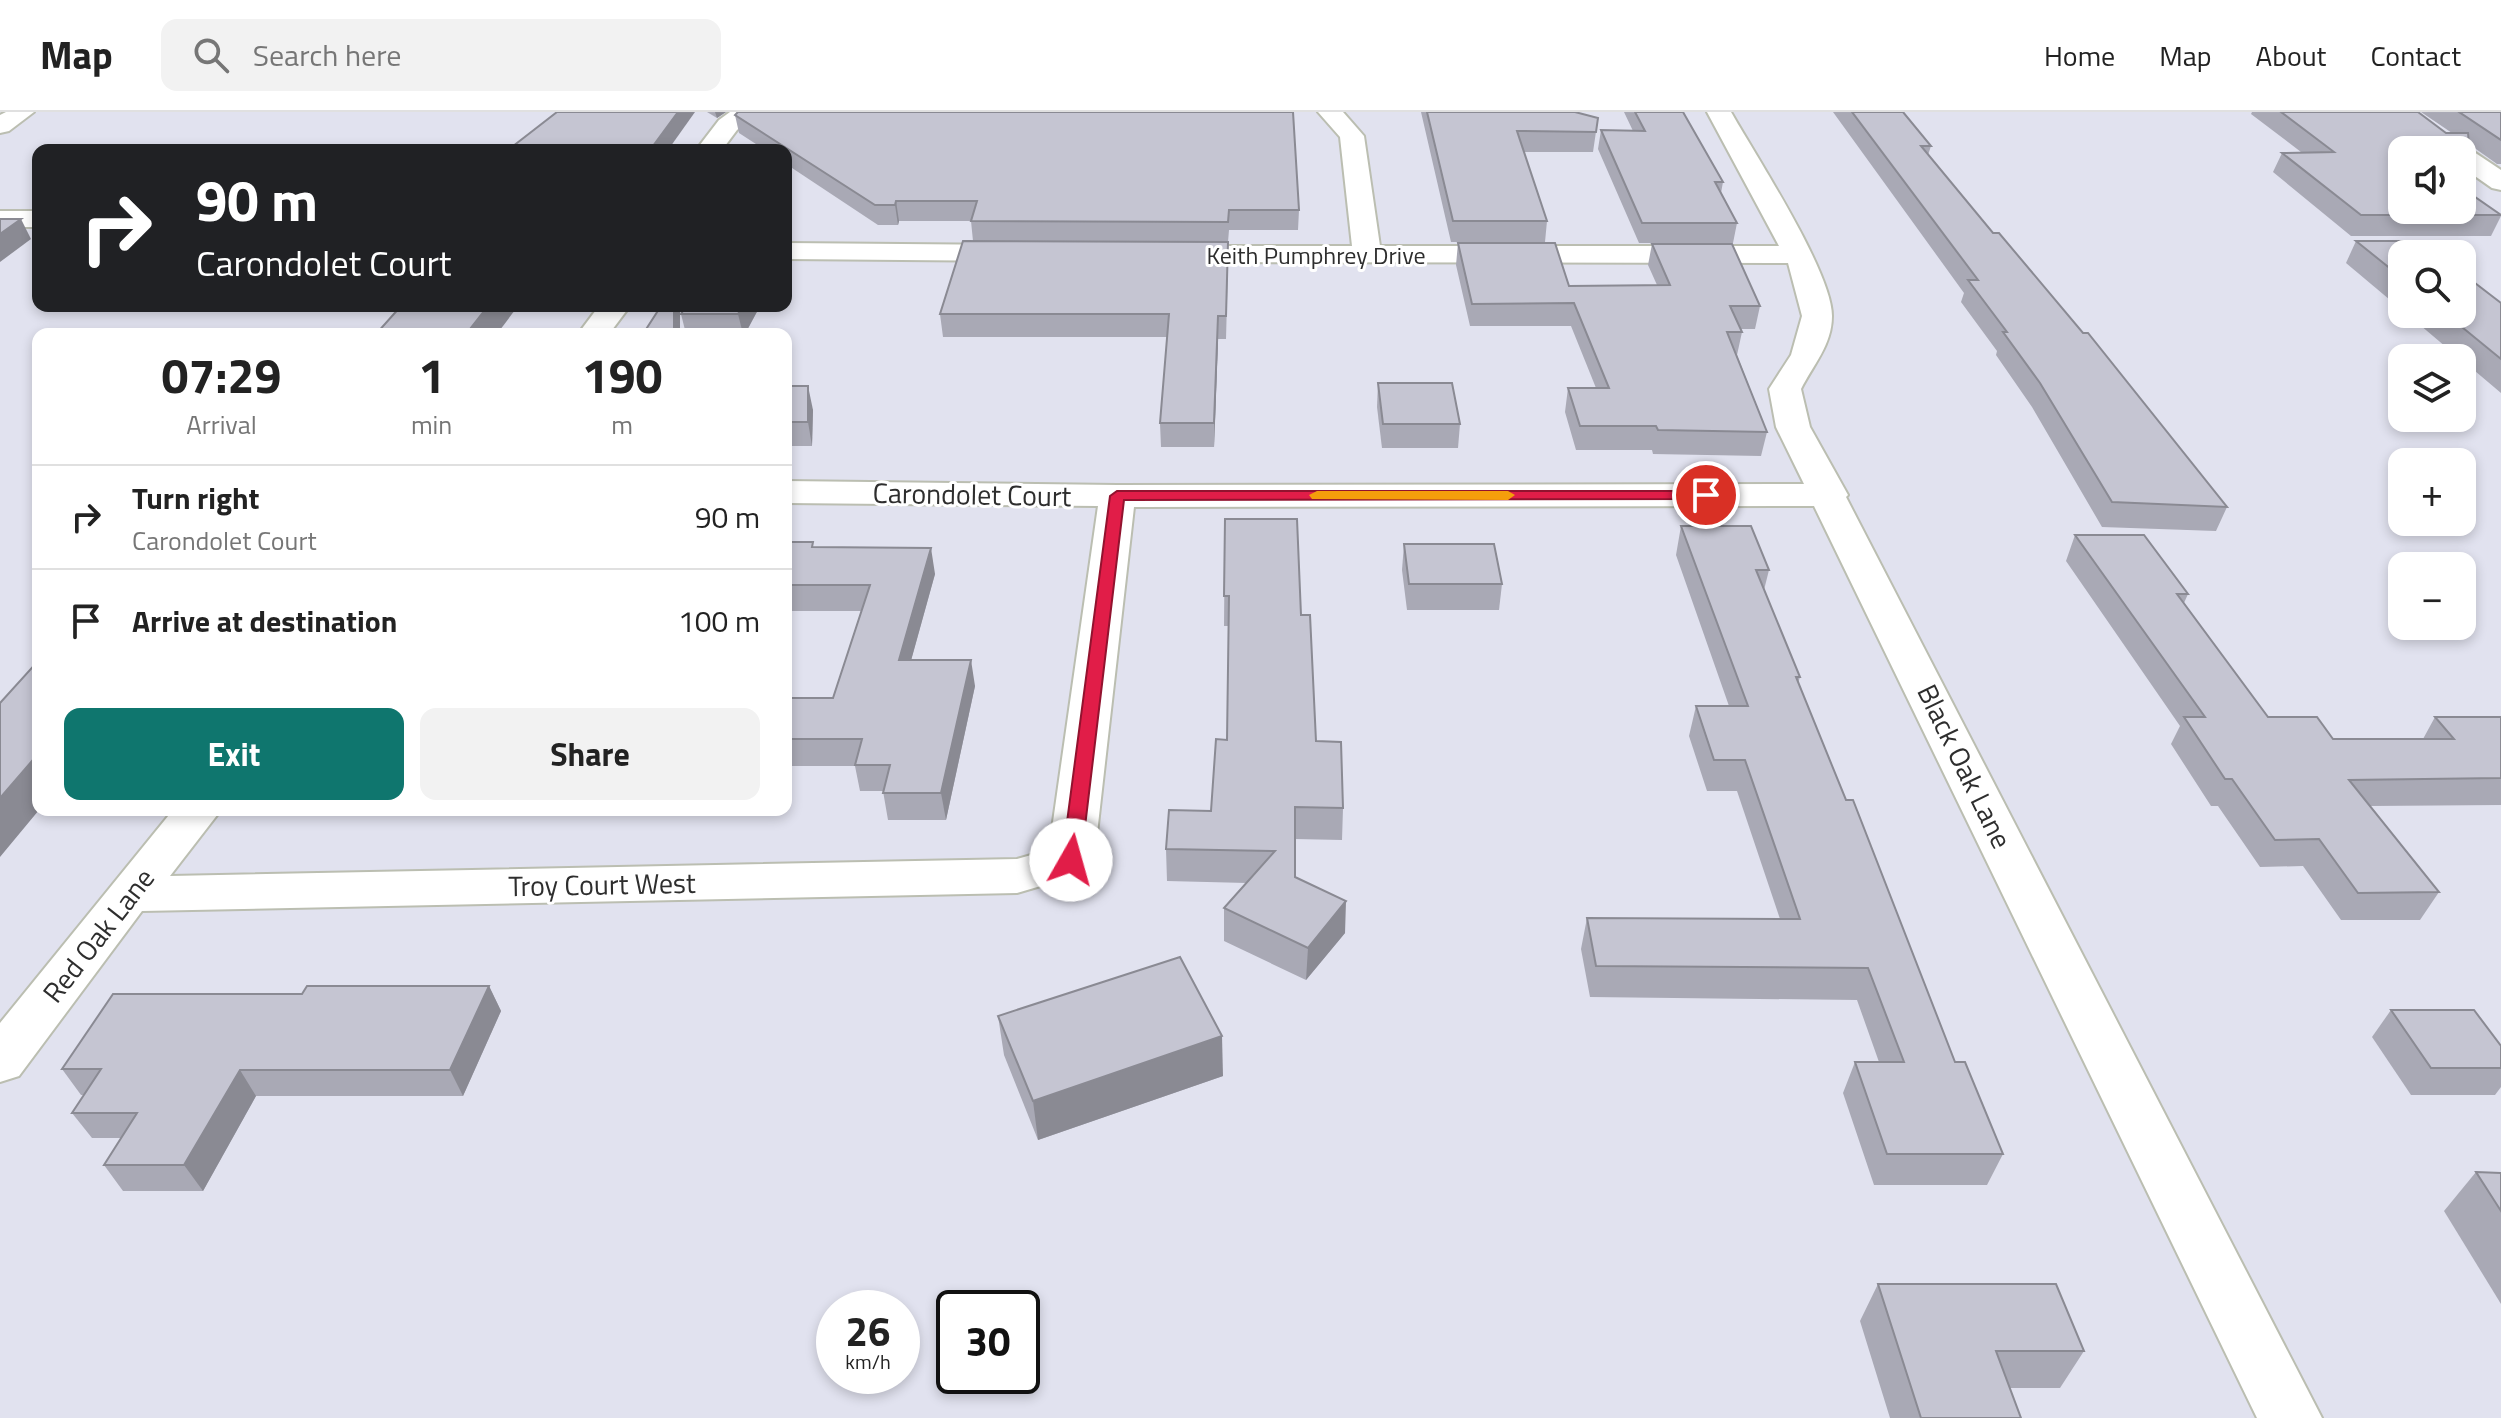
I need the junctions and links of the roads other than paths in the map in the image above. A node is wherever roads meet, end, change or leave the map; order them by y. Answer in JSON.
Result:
{"nodes":[{"id":1,"x":22,"y":112,"type":"edge"},
{"id":2,"x":746,"y":112,"type":"edge"},
{"id":3,"x":1330,"y":112,"type":"edge"},
{"id":4,"x":1719,"y":112,"type":"edge"},
{"id":5,"x":0,"y":126,"type":"edge"},
{"id":6,"x":714,"y":144,"type":"edge"},
{"id":7,"x":2476,"y":164,"type":"edge"},
{"id":8,"x":2501,"y":182,"type":"edge"},
{"id":9,"x":0,"y":219,"type":"edge"},
{"id":10,"x":32,"y":219,"type":"edge"},
{"id":11,"x":792,"y":251,"type":"edge"},
{"id":12,"x":1053,"y":253,"type":"edge"},
{"id":13,"x":1147,"y":254,"type":"edge"},
{"id":14,"x":1367,"y":255,"type":"junction"},
{"id":15,"x":1798,"y":255,"type":"junction"},
{"id":16,"x":610,"y":312,"type":"edge"},
{"id":17,"x":598,"y":328,"type":"edge"},
{"id":18,"x":792,"y":492,"type":"edge"},
{"id":19,"x":1830,"y":495,"type":"junction"},
{"id":20,"x":1117,"y":496,"type":"junction"},
{"id":21,"x":193,"y":816,"type":"edge"},
{"id":22,"x":129,"y":894,"type":"junction"},
{"id":23,"x":0,"y":1061,"type":"edge"},
{"id":24,"x":2290,"y":1418,"type":"edge"}],
"edges":[{"from":1,"to":5,"type":"street"},
{"from":2,"to":6,"type":"street"},
{"from":3,"to":14,"type":"street"},
{"from":4,"to":15,"type":"street","name":"Black Oak Lane"},
{"from":7,"to":8,"type":"street"},
{"from":9,"to":10,"type":"street"},
{"from":11,"to":12,"type":"street"},
{"from":13,"to":14,"type":"street","name":"Keith Pumphrey Drive"},
{"from":14,"to":15,"type":"street","name":"Keith Pumphrey Drive"},
{"from":15,"to":19,"type":"street","name":"Black Oak Lane"},
{"from":16,"to":17,"type":"street"},
{"from":18,"to":20,"type":"street","name":"Carondolet Court"},
{"from":19,"to":20,"type":"street","name":"Carondolet Court"},
{"from":19,"to":24,"type":"street","name":"Black Oak Lane"},
{"from":20,"to":22,"type":"street","name":"Troy Court West"},
{"from":21,"to":22,"type":"street","name":"Red Oak Lane"},
{"from":22,"to":23,"type":"street","name":"Red Oak Lane"}]}
